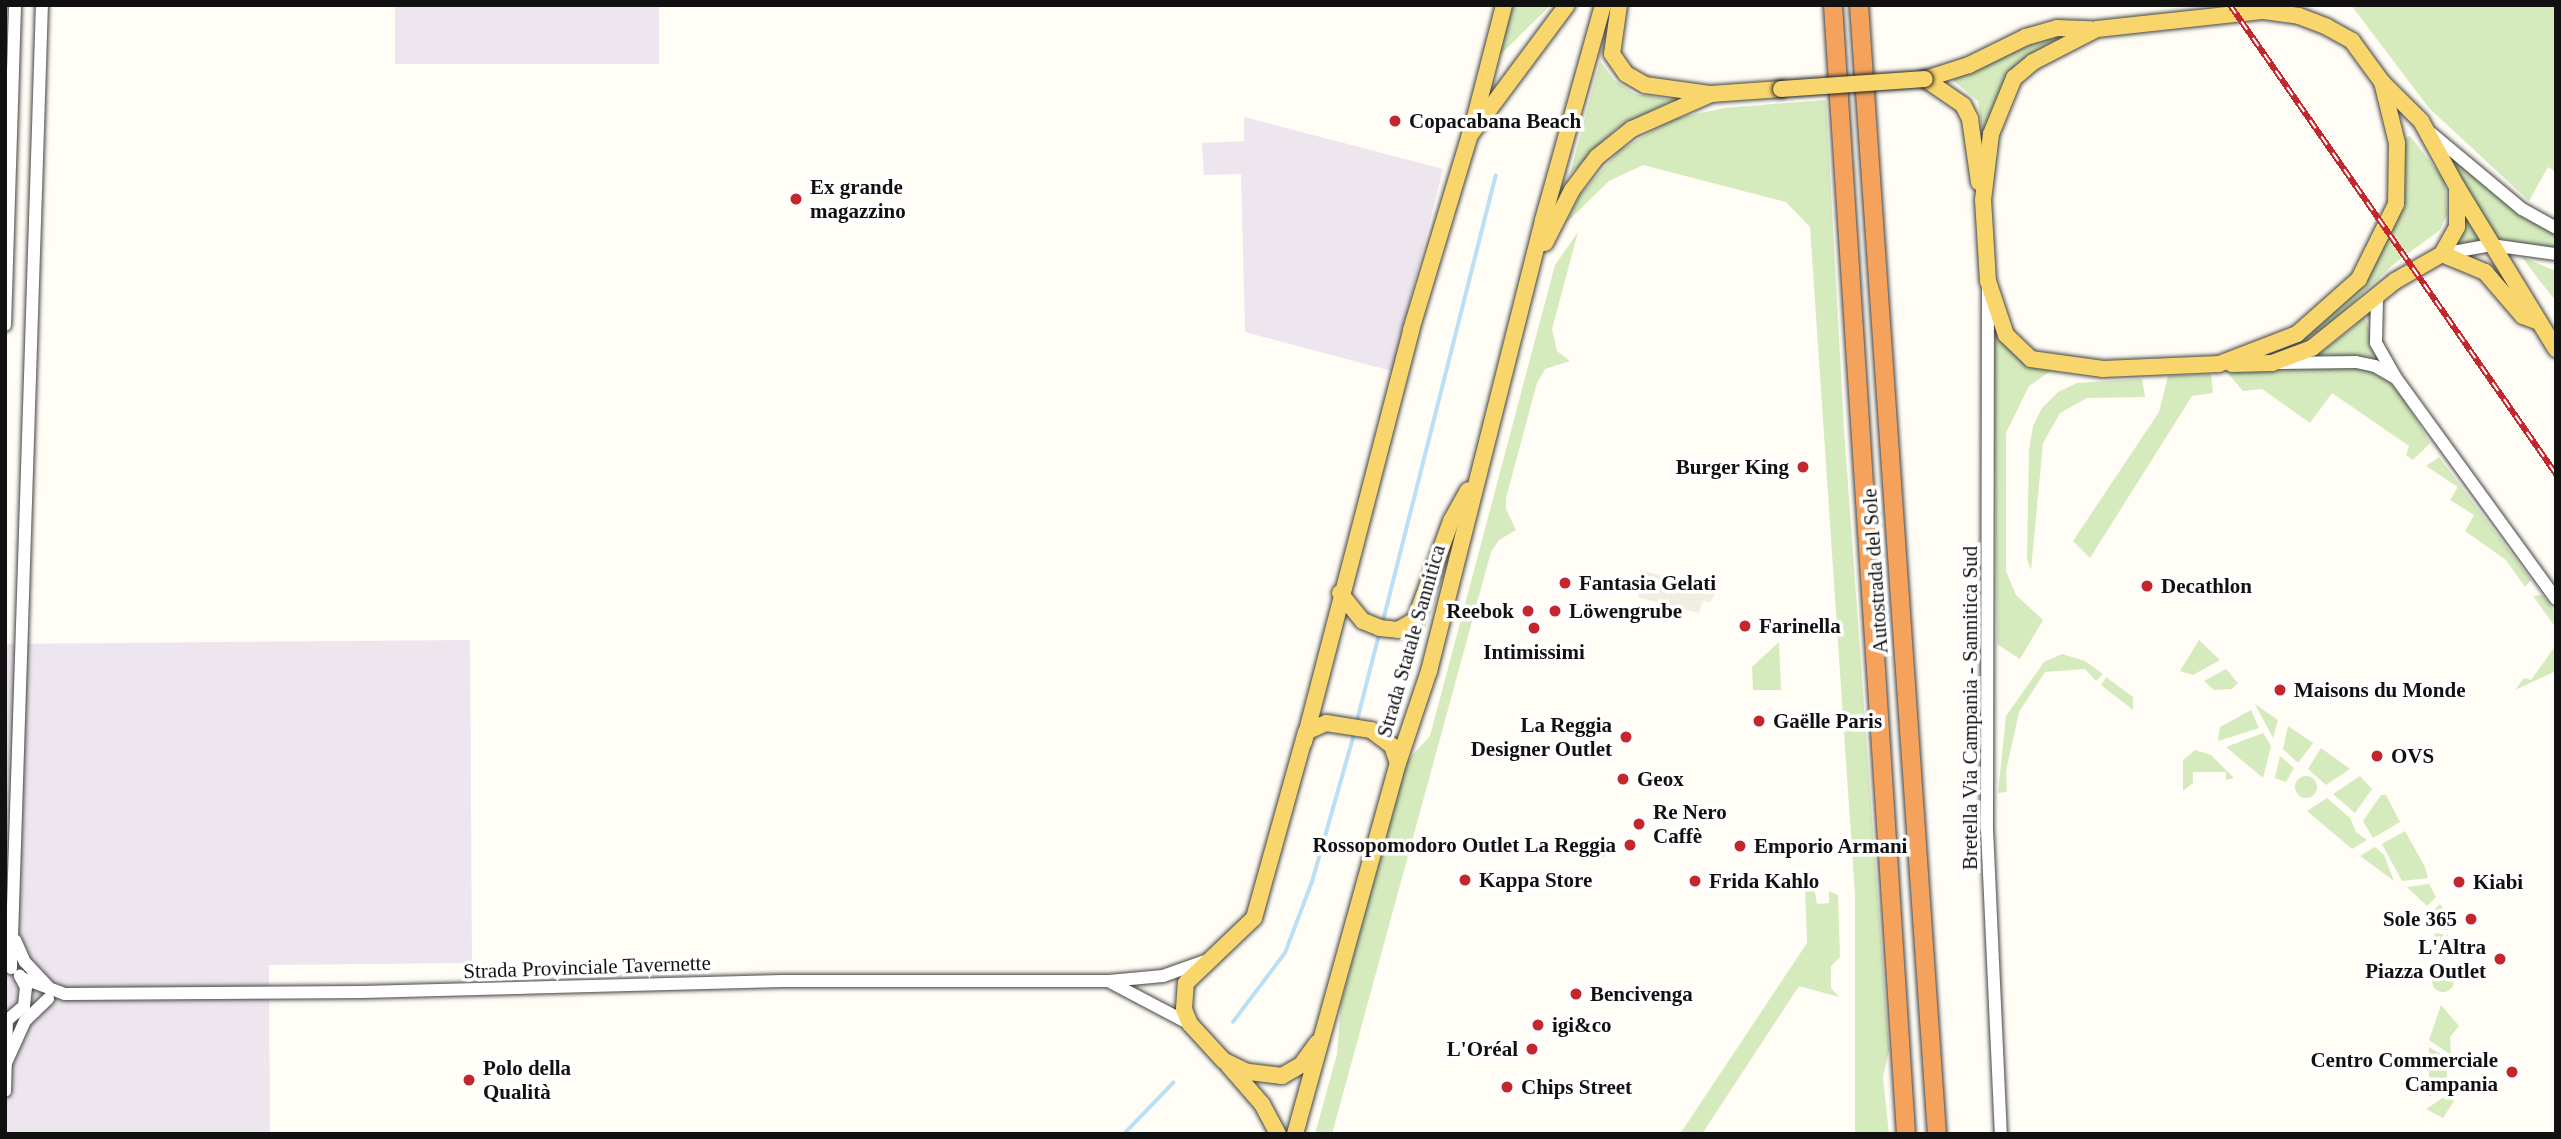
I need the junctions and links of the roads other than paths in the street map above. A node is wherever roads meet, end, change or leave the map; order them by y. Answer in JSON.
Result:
{"nodes":[{"id":1,"x":15,"y":5,"type":"edge"},
{"id":2,"x":42,"y":5,"type":"edge"},
{"id":3,"x":1504,"y":5,"type":"edge"},
{"id":4,"x":1567,"y":5,"type":"edge"},
{"id":5,"x":1604,"y":5,"type":"edge"},
{"id":6,"x":1619,"y":5,"type":"edge"},
{"id":7,"x":1833,"y":5,"type":"edge"},
{"id":8,"x":1859,"y":5,"type":"edge"},
{"id":9,"x":2216,"y":10,"type":"edge"},
{"id":10,"x":2097,"y":29,"type":"junction"},
{"id":11,"x":1924,"y":79,"type":"junction"},
{"id":12,"x":2382,"y":82,"type":"junction"},
{"id":13,"x":1711,"y":94,"type":"junction"},
{"id":14,"x":2421,"y":121,"type":"junction"},
{"id":15,"x":1471,"y":135,"type":"junction"},
{"id":16,"x":2457,"y":187,"type":"junction"},
{"id":17,"x":1983,"y":200,"type":"junction"},
{"id":18,"x":2556,"y":228,"type":"edge"},
{"id":19,"x":2491,"y":245,"type":"junction"},
{"id":20,"x":2442,"y":254,"type":"junction"},
{"id":21,"x":2556,"y":254,"type":"edge"},
{"id":22,"x":1532,"y":271,"type":"junction"},
{"id":23,"x":1988,"y":281,"type":"junction"},
{"id":24,"x":2377,"y":298,"type":"junction"},
{"id":25,"x":2537,"y":320,"type":"junction"},
{"id":26,"x":5,"y":325,"type":"edge"},
{"id":27,"x":2556,"y":349,"type":"edge"},
{"id":28,"x":2272,"y":363,"type":"junction"},
{"id":29,"x":2219,"y":364,"type":"junction"},
{"id":30,"x":2396,"y":378,"type":"junction"},
{"id":31,"x":1476,"y":476,"type":"junction"},
{"id":32,"x":1340,"y":593,"type":"junction"},
{"id":33,"x":2556,"y":599,"type":"edge"},
{"id":34,"x":1305,"y":737,"type":"junction"},
{"id":35,"x":1398,"y":762,"type":"junction"},
{"id":36,"x":12,"y":929,"type":"junction"},
{"id":37,"x":1206,"y":961,"type":"junction"},
{"id":38,"x":8,"y":967,"type":"edge"},
{"id":39,"x":22,"y":978,"type":"junction"},
{"id":40,"x":1110,"y":981,"type":"junction"},
{"id":41,"x":50,"y":995,"type":"junction"},
{"id":42,"x":10,"y":1019,"type":"edge"},
{"id":43,"x":1327,"y":1022,"type":"junction"},
{"id":44,"x":1190,"y":1024,"type":"junction"},
{"id":45,"x":1224,"y":1061,"type":"junction"},
{"id":46,"x":6,"y":1063,"type":"edge"},
{"id":47,"x":5,"y":1091,"type":"edge"},
{"id":48,"x":1278,"y":1134,"type":"edge"},
{"id":49,"x":1294,"y":1134,"type":"edge"},
{"id":50,"x":1906,"y":1134,"type":"edge"},
{"id":51,"x":1937,"y":1134,"type":"edge"},
{"id":52,"x":2001,"y":1134,"type":"edge"}],
"edges":[{"from":1,"to":26,"type":"street"},
{"from":2,"to":36,"type":"street","name":"Strada Provinciale Tavernette"},
{"from":3,"to":15,"type":"main road"},
{"from":4,"to":15,"type":"main road"},
{"from":5,"to":22,"type":"main road","name":"Strada Statale Sannitica"},
{"from":6,"to":13,"type":"main road","name":"Strada Statale Sannitica"},
{"from":7,"to":50,"type":"highway","name":"Autostrada del Sole"},
{"from":8,"to":51,"type":"highway","name":"Autostrada del Sole"},
{"from":9,"to":10,"type":"main road"},
{"from":9,"to":12,"type":"main road"},
{"from":10,"to":11,"type":"main road","name":"Strada Statale Sannitica"},
{"from":10,"to":17,"type":"main road"},
{"from":11,"to":13,"type":"main road","name":"Strada Statale Sannitica","bridge":true},
{"from":11,"to":17,"type":"main road"},
{"from":12,"to":14,"type":"main road"},
{"from":12,"to":29,"type":"main road"},
{"from":13,"to":22,"type":"main road","name":"Strada Statale Sannitica"},
{"from":14,"to":16,"type":"main road"},
{"from":14,"to":18,"type":"street"},
{"from":15,"to":32,"type":"main road"},
{"from":16,"to":19,"type":"main road"},
{"from":16,"to":20,"type":"main road"},
{"from":17,"to":23,"type":"main road"},
{"from":19,"to":20,"type":"street"},
{"from":19,"to":21,"type":"street"},
{"from":19,"to":25,"type":"main road"},
{"from":20,"to":24,"type":"main road"},
{"from":20,"to":25,"type":"main road"},
{"from":22,"to":31,"type":"main road","name":"Strada Statale Sannitica"},
{"from":23,"to":29,"type":"main road"},
{"from":23,"to":52,"type":"street","name":"Bretella Via Campania - Sannitica Sud"},
{"from":24,"to":28,"type":"main road"},
{"from":24,"to":30,"type":"street"},
{"from":25,"to":27,"type":"main road"},
{"from":28,"to":29,"type":"main road"},
{"from":28,"to":30,"type":"street"},
{"from":30,"to":33,"type":"street"},
{"from":31,"to":32,"type":"main road"},
{"from":31,"to":35,"type":"main road","name":"Strada Statale Sannitica"},
{"from":32,"to":34,"type":"main road"},
{"from":34,"to":35,"type":"main road"},
{"from":34,"to":37,"type":"main road"},
{"from":35,"to":43,"type":"main road","name":"Strada Statale Sannitica"},
{"from":36,"to":38,"type":"street","name":"Strada Provinciale Tavernette"},
{"from":36,"to":41,"type":"street","name":"Strada Provinciale Tavernette"},
{"from":37,"to":40,"type":"street","name":"Strada Provinciale Tavernette"},
{"from":37,"to":44,"type":"main road"},
{"from":38,"to":39,"type":"street","name":"Strada Provinciale Tavernette"},
{"from":39,"to":41,"type":"street","name":"Strada Provinciale Tavernette"},
{"from":39,"to":42,"type":"street"},
{"from":40,"to":41,"type":"street","name":"Strada Provinciale Tavernette"},
{"from":40,"to":44,"type":"street","name":"Strada Provinciale Tavernette"},
{"from":41,"to":42,"type":"street"},
{"from":41,"to":46,"type":"street"},
{"from":42,"to":46,"type":"street"},
{"from":43,"to":45,"type":"main road","name":"Strada Statale Sannitica"},
{"from":43,"to":49,"type":"main road","name":"Strada Statale Sannitica"},
{"from":44,"to":45,"type":"main road","name":"Strada Statale Sannitica"},
{"from":45,"to":48,"type":"main road"},
{"from":46,"to":47,"type":"street"}]}
